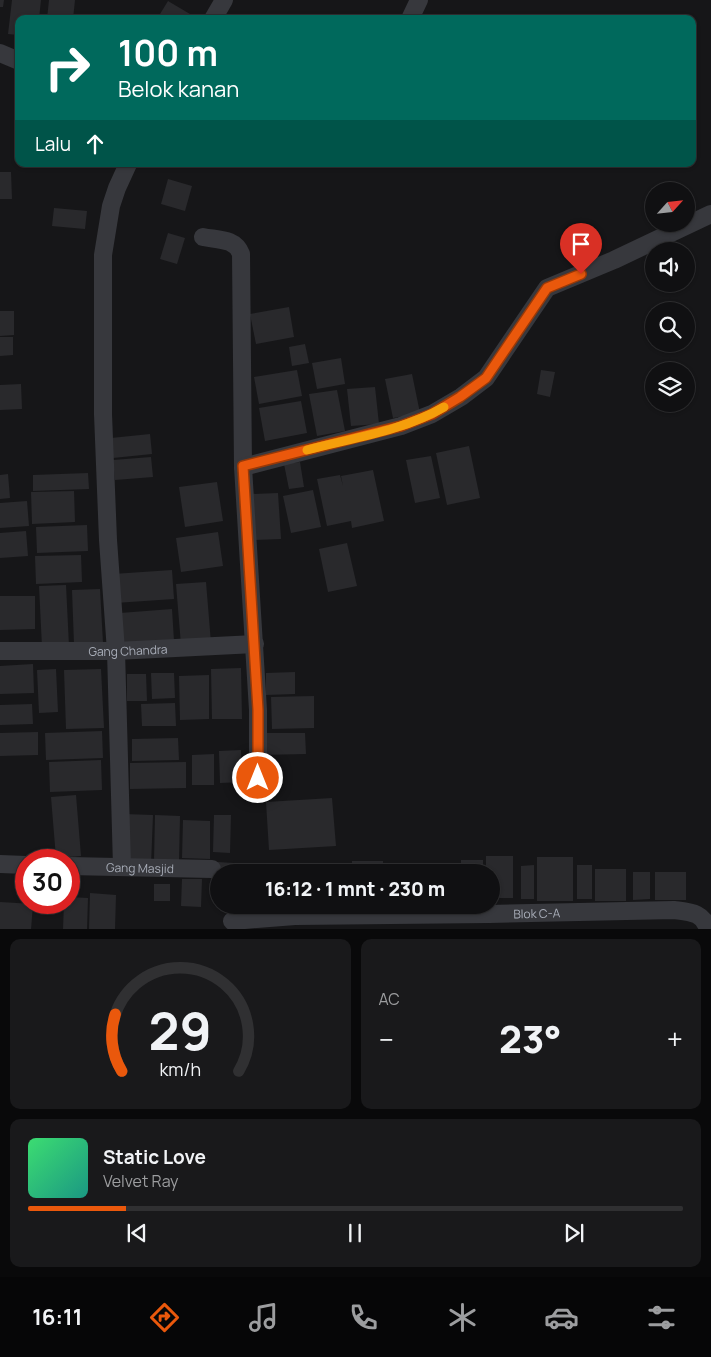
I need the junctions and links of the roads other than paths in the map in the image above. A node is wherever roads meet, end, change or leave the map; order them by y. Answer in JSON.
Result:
{"nodes":[{"id":1,"x":224,"y":0,"type":"edge"},
{"id":2,"x":419,"y":0,"type":"edge"},
{"id":3,"x":215,"y":15,"type":"edge"},
{"id":4,"x":412,"y":15,"type":"edge"},
{"id":5,"x":0,"y":53,"type":"edge"},
{"id":6,"x":15,"y":59,"type":"edge"},
{"id":7,"x":127,"y":167,"type":"edge"},
{"id":8,"x":711,"y":214,"type":"edge"},
{"id":9,"x":203,"y":237,"type":"dead end"},
{"id":10,"x":243,"y":466,"type":"junction"},
{"id":11,"x":255,"y":644,"type":"junction"},
{"id":12,"x":0,"y":651,"type":"edge"},
{"id":13,"x":116,"y":651,"type":"junction"},
{"id":14,"x":258,"y":778,"type":"dead end"},
{"id":15,"x":0,"y":864,"type":"edge"},
{"id":16,"x":15,"y":865,"type":"edge"},
{"id":17,"x":80,"y":866,"type":"edge"},
{"id":18,"x":122,"y":867,"type":"junction"},
{"id":19,"x":210,"y":869,"type":"edge"},
{"id":20,"x":232,"y":921,"type":"dead end"},
{"id":21,"x":295,"y":922,"type":"edge"},
{"id":22,"x":422,"y":922,"type":"edge"},
{"id":23,"x":708,"y":929,"type":"edge"}],
"edges":[{"from":1,"to":3,"type":"street"},
{"from":2,"to":4,"type":"street"},
{"from":5,"to":6,"type":"street"},
{"from":7,"to":13,"type":"street"},
{"from":8,"to":10,"type":"street"},
{"from":9,"to":10,"type":"street"},
{"from":10,"to":11,"type":"street"},
{"from":11,"to":13,"type":"street","name":"Gang Chandra"},
{"from":11,"to":14,"type":"street"},
{"from":12,"to":13,"type":"street","name":"Gang Chandra"},
{"from":13,"to":18,"type":"street"},
{"from":15,"to":16,"type":"street"},
{"from":17,"to":18,"type":"street","name":"Gang Masjid"},
{"from":18,"to":19,"type":"street","name":"Gang Masjid"},
{"from":20,"to":21,"type":"street","name":"Blok C-A"},
{"from":21,"to":22,"type":"street","name":"Blok C-A"},
{"from":22,"to":23,"type":"street","name":"Blok C-A"}]}
